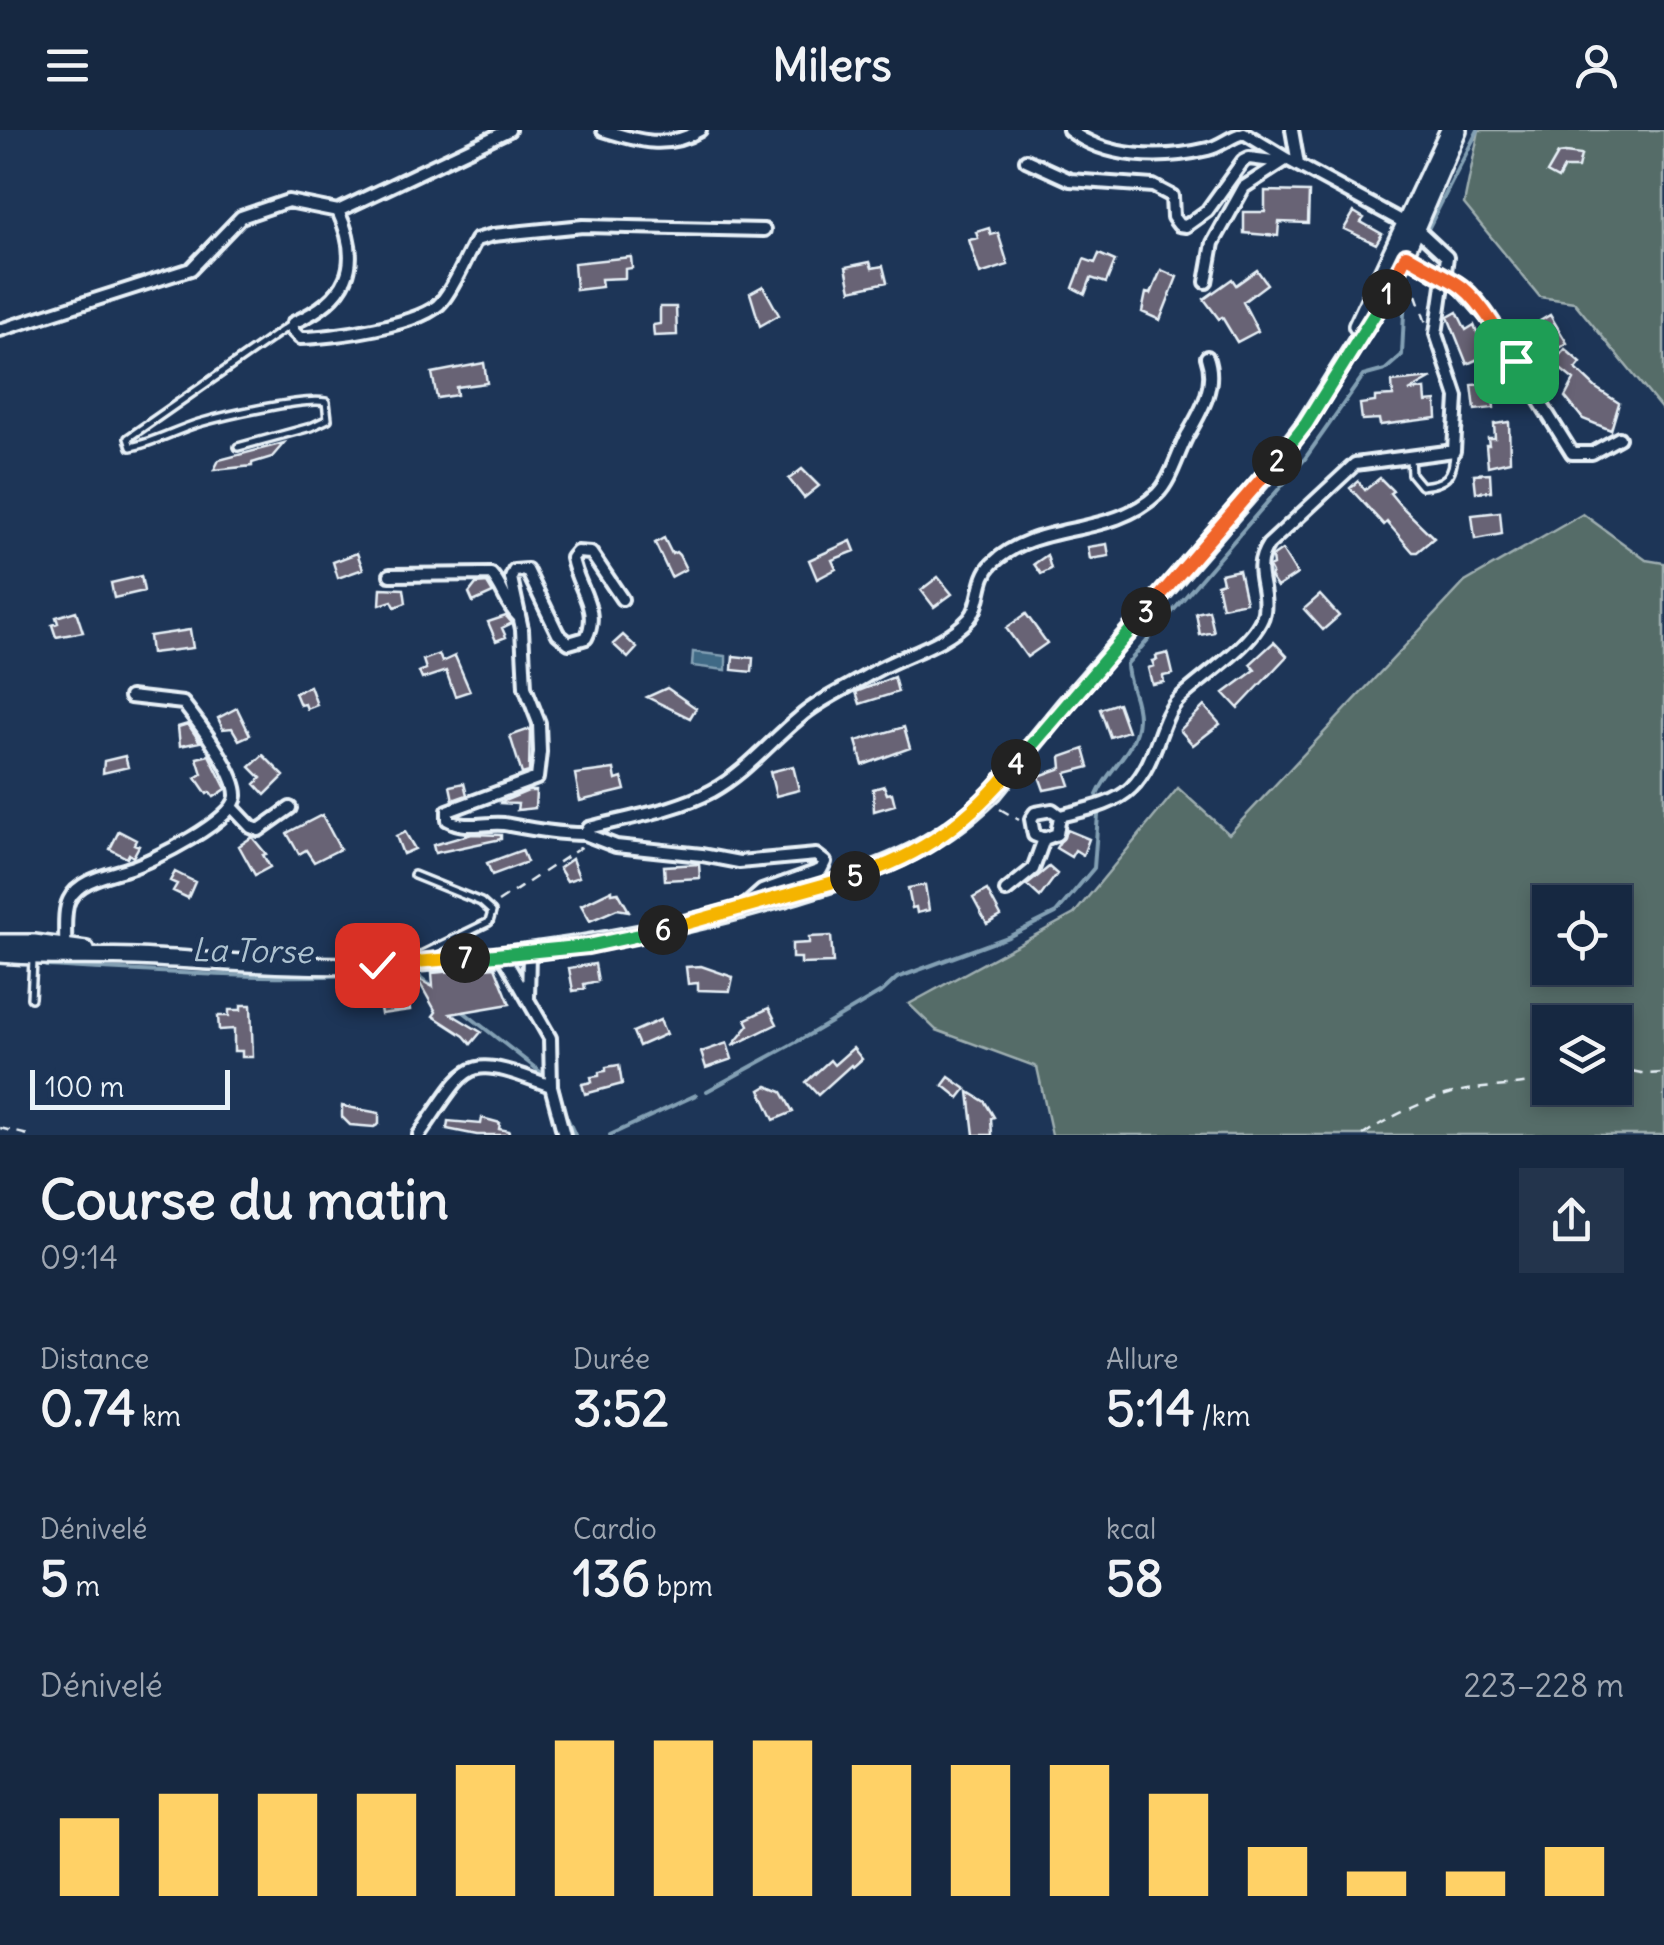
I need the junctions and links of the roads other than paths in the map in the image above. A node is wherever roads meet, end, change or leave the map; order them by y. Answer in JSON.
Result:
{"nodes":[{"id":1,"x":509,"y":130,"type":"edge"},
{"id":2,"x":603,"y":130,"type":"edge"},
{"id":3,"x":700,"y":130,"type":"edge"},
{"id":4,"x":1069,"y":130,"type":"edge"},
{"id":5,"x":1292,"y":130,"type":"edge"},
{"id":6,"x":1450,"y":130,"type":"edge"},
{"id":7,"x":1458,"y":130,"type":"edge"},
{"id":8,"x":1026,"y":160,"type":"dead end"},
{"id":9,"x":1289,"y":162,"type":"junction"},
{"id":10,"x":338,"y":211,"type":"junction"},
{"id":11,"x":764,"y":230,"type":"dead end"},
{"id":12,"x":1417,"y":231,"type":"junction"},
{"id":13,"x":1410,"y":261,"type":"junction"},
{"id":14,"x":1445,"y":280,"type":"junction"},
{"id":15,"x":1206,"y":282,"type":"dead end"},
{"id":16,"x":293,"y":323,"type":"junction"},
{"id":17,"x":0,"y":330,"type":"edge"},
{"id":18,"x":1207,"y":357,"type":"dead end"},
{"id":19,"x":1332,"y":380,"type":"junction"},
{"id":20,"x":1618,"y":438,"type":"dead end"},
{"id":21,"x":238,"y":447,"type":"dead end"},
{"id":22,"x":1454,"y":451,"type":"junction"},
{"id":23,"x":1410,"y":458,"type":"junction"},
{"id":24,"x":390,"y":575,"type":"dead end"},
{"id":25,"x":622,"y":599,"type":"dead end"},
{"id":26,"x":518,"y":616,"type":"junction"},
{"id":27,"x":130,"y":697,"type":"dead end"},
{"id":28,"x":233,"y":808,"type":"junction"},
{"id":29,"x":290,"y":808,"type":"dead end"},
{"id":30,"x":1060,"y":816,"type":"junction"},
{"id":31,"x":589,"y":837,"type":"junction"},
{"id":32,"x":1044,"y":839,"type":"junction"},
{"id":33,"x":414,"y":875,"type":"dead end"},
{"id":34,"x":1006,"y":891,"type":"dead end"},
{"id":35,"x":739,"y":911,"type":"junction"},
{"id":36,"x":0,"y":944,"type":"edge"},
{"id":37,"x":65,"y":946,"type":"junction"},
{"id":38,"x":34,"y":949,"type":"junction"},
{"id":39,"x":529,"y":953,"type":"junction"},
{"id":40,"x":0,"y":954,"type":"edge"},
{"id":41,"x":505,"y":956,"type":"junction"},
{"id":42,"x":135,"y":957,"type":"junction"},
{"id":43,"x":409,"y":962,"type":"junction"},
{"id":44,"x":30,"y":998,"type":"dead end"},
{"id":45,"x":528,"y":1001,"type":"junction"},
{"id":46,"x":551,"y":1086,"type":"junction"},
{"id":47,"x":419,"y":1135,"type":"edge"},
{"id":48,"x":564,"y":1135,"type":"edge"}],
"edges":[{"from":1,"to":10,"type":"street"},
{"from":2,"to":3,"type":"street"},
{"from":4,"to":9,"type":"street"},
{"from":5,"to":9,"type":"street"},
{"from":6,"to":12,"type":"main road"},
{"from":7,"to":12,"type":"main road"},
{"from":8,"to":9,"type":"street"},
{"from":9,"to":12,"type":"street"},
{"from":9,"to":15,"type":"street"},
{"from":10,"to":16,"type":"street"},
{"from":10,"to":17,"type":"street"},
{"from":11,"to":16,"type":"street"},
{"from":12,"to":13,"type":"main road"},
{"from":12,"to":14,"type":"street"},
{"from":12,"to":19,"type":"main road"},
{"from":13,"to":14,"type":"street"},
{"from":13,"to":19,"type":"main road"},
{"from":14,"to":20,"type":"street"},
{"from":14,"to":22,"type":"street"},
{"from":16,"to":21,"type":"lane"},
{"from":18,"to":31,"type":"street"},
{"from":19,"to":35,"type":"main road"},
{"from":22,"to":23,"type":"street"},
{"from":22,"to":23,"type":"lane"},
{"from":23,"to":30,"type":"street"},
{"from":24,"to":26,"type":"street"},
{"from":25,"to":26,"type":"street"},
{"from":26,"to":31,"type":"street"},
{"from":27,"to":28,"type":"street"},
{"from":28,"to":29,"type":"street"},
{"from":28,"to":37,"type":"street"},
{"from":30,"to":32,"type":"street"},
{"from":30,"to":32,"type":"street"},
{"from":31,"to":35,"type":"street"},
{"from":32,"to":34,"type":"street"},
{"from":33,"to":43,"type":"lane"},
{"from":35,"to":39,"type":"main road"},
{"from":36,"to":38,"type":"main road"},
{"from":37,"to":38,"type":"main road"},
{"from":37,"to":42,"type":"main road"},
{"from":38,"to":40,"type":"main road"},
{"from":38,"to":42,"type":"main road"},
{"from":38,"to":44,"type":"lane"},
{"from":39,"to":41,"type":"main road"},
{"from":39,"to":45,"type":"street"},
{"from":41,"to":43,"type":"main road"},
{"from":41,"to":45,"type":"street"},
{"from":42,"to":43,"type":"main road"},
{"from":45,"to":46,"type":"street"},
{"from":46,"to":47,"type":"street"},
{"from":46,"to":48,"type":"street"}]}
